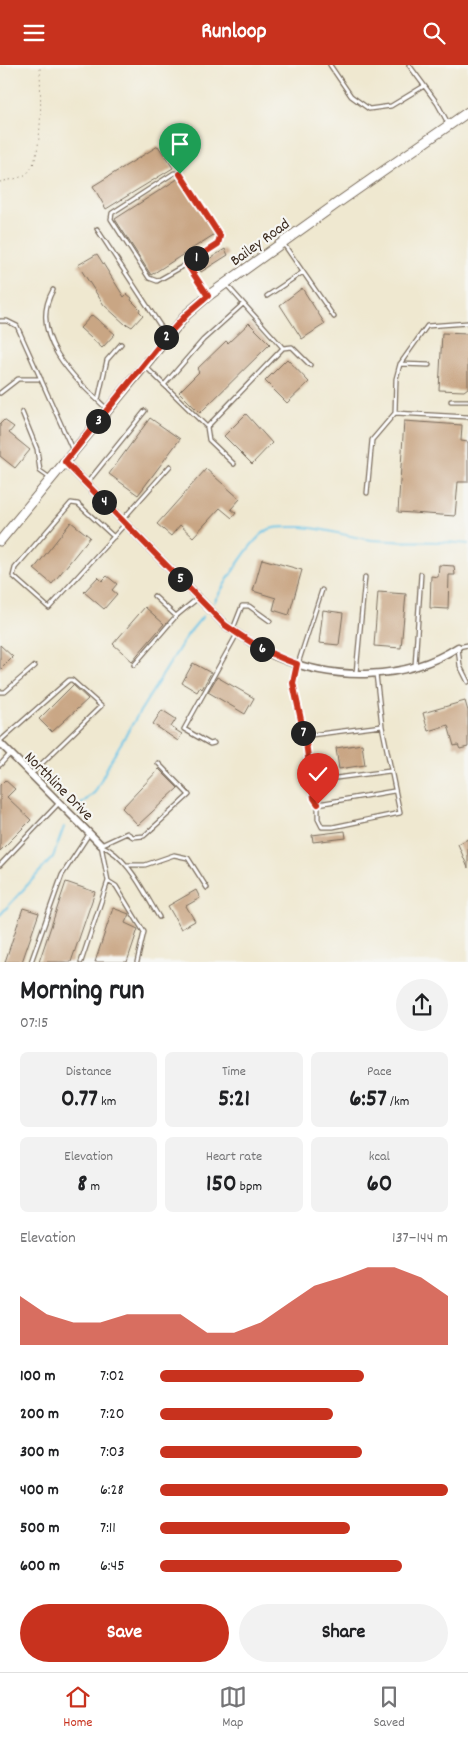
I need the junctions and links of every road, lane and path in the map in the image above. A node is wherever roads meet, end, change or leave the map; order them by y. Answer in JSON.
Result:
{"nodes":[{"id":1,"x":40,"y":65,"type":"edge"},
{"id":2,"x":330,"y":65,"type":"edge"},
{"id":3,"x":409,"y":65,"type":"edge"},
{"id":4,"x":424,"y":86,"type":"junction"},
{"id":5,"x":468,"y":112,"type":"edge"},
{"id":6,"x":449,"y":125,"type":"junction"},
{"id":7,"x":0,"y":182,"type":"edge"},
{"id":8,"x":97,"y":229,"type":"dead end"},
{"id":9,"x":283,"y":243,"type":"junction"},
{"id":10,"x":187,"y":264,"type":"junction"},
{"id":11,"x":303,"y":272,"type":"junction"},
{"id":12,"x":225,"y":284,"type":"junction"},
{"id":13,"x":53,"y":289,"type":"dead end"},
{"id":14,"x":208,"y":296,"type":"junction"},
{"id":15,"x":267,"y":297,"type":"dead end"},
{"id":16,"x":243,"y":304,"type":"junction"},
{"id":17,"x":334,"y":317,"type":"dead end"},
{"id":18,"x":0,"y":321,"type":"edge"},
{"id":19,"x":468,"y":323,"type":"edge"},
{"id":20,"x":167,"y":336,"type":"junction"},
{"id":21,"x":121,"y":345,"type":"dead end"},
{"id":22,"x":283,"y":348,"type":"junction"},
{"id":23,"x":400,"y":364,"type":"junction"},
{"id":24,"x":144,"y":365,"type":"junction"},
{"id":25,"x":310,"y":365,"type":"dead end"},
{"id":26,"x":429,"y":365,"type":"dead end"},
{"id":27,"x":41,"y":379,"type":"junction"},
{"id":28,"x":164,"y":385,"type":"junction"},
{"id":29,"x":0,"y":393,"type":"edge"},
{"id":30,"x":98,"y":401,"type":"junction"},
{"id":31,"x":451,"y":401,"type":"dead end"},
{"id":32,"x":468,"y":401,"type":"edge"},
{"id":33,"x":108,"y":409,"type":"junction"},
{"id":34,"x":22,"y":411,"type":"dead end"},
{"id":35,"x":145,"y":411,"type":"dead end"},
{"id":36,"x":395,"y":413,"type":"junction"},
{"id":37,"x":468,"y":417,"type":"edge"},
{"id":38,"x":207,"y":427,"type":"junction"},
{"id":39,"x":73,"y":451,"type":"junction"},
{"id":40,"x":65,"y":462,"type":"junction"},
{"id":41,"x":234,"y":464,"type":"dead end"},
{"id":42,"x":170,"y":466,"type":"dead end"},
{"id":43,"x":50,"y":479,"type":"junction"},
{"id":44,"x":87,"y":484,"type":"junction"},
{"id":45,"x":366,"y":493,"type":"dead end"},
{"id":46,"x":124,"y":522,"type":"junction"},
{"id":47,"x":114,"y":537,"type":"junction"},
{"id":48,"x":0,"y":541,"type":"edge"},
{"id":49,"x":421,"y":574,"type":"dead end"},
{"id":50,"x":365,"y":577,"type":"dead end"},
{"id":51,"x":322,"y":590,"type":"dead end"},
{"id":52,"x":154,"y":596,"type":"dead end"},
{"id":53,"x":198,"y":598,"type":"junction"},
{"id":54,"x":176,"y":616,"type":"junction"},
{"id":55,"x":270,"y":621,"type":"dead end"},
{"id":56,"x":235,"y":631,"type":"junction"},
{"id":57,"x":468,"y":645,"type":"edge"},
{"id":58,"x":458,"y":647,"type":"junction"},
{"id":59,"x":297,"y":664,"type":"junction"},
{"id":60,"x":134,"y":665,"type":"dead end"},
{"id":61,"x":35,"y":666,"type":"dead end"},
{"id":62,"x":415,"y":666,"type":"junction"},
{"id":63,"x":376,"y":673,"type":"junction"},
{"id":64,"x":356,"y":674,"type":"junction"},
{"id":65,"x":468,"y":682,"type":"edge"},
{"id":66,"x":0,"y":691,"type":"edge"},
{"id":67,"x":382,"y":726,"type":"junction"},
{"id":68,"x":303,"y":736,"type":"junction"},
{"id":69,"x":0,"y":742,"type":"edge"},
{"id":70,"x":214,"y":743,"type":"dead end"},
{"id":71,"x":10,"y":754,"type":"junction"},
{"id":72,"x":158,"y":763,"type":"dead end"},
{"id":73,"x":0,"y":765,"type":"edge"},
{"id":74,"x":390,"y":771,"type":"junction"},
{"id":75,"x":30,"y":775,"type":"junction"},
{"id":76,"x":313,"y":781,"type":"junction"},
{"id":77,"x":394,"y":791,"type":"junction"},
{"id":78,"x":59,"y":803,"type":"junction"},
{"id":79,"x":318,"y":804,"type":"junction"},
{"id":80,"x":90,"y":834,"type":"junction"},
{"id":81,"x":101,"y":845,"type":"junction"},
{"id":82,"x":0,"y":865,"type":"edge"},
{"id":83,"x":127,"y":865,"type":"junction"},
{"id":84,"x":108,"y":881,"type":"junction"},
{"id":85,"x":207,"y":888,"type":"dead end"},
{"id":86,"x":159,"y":917,"type":"dead end"},
{"id":87,"x":31,"y":962,"type":"edge"},
{"id":88,"x":81,"y":962,"type":"edge"},
{"id":89,"x":137,"y":962,"type":"edge"}],
"edges":[{"from":1,"to":7,"type":"path"},
{"from":2,"to":4,"type":"lane"},
{"from":3,"to":4,"type":"lane"},
{"from":4,"to":6,"type":"lane"},
{"from":5,"to":6,"type":"street","name":"Bailey Road"},
{"from":6,"to":9,"type":"street","name":"Bailey Road"},
{"from":8,"to":20,"type":"lane"},
{"from":9,"to":11,"type":"lane"},
{"from":9,"to":12,"type":"street","name":"Bailey Road"},
{"from":10,"to":10,"type":"lane"},
{"from":10,"to":14,"type":"lane"},
{"from":11,"to":15,"type":"lane"},
{"from":11,"to":17,"type":"lane"},
{"from":12,"to":14,"type":"street","name":"Bailey Road"},
{"from":12,"to":16,"type":"lane"},
{"from":13,"to":30,"type":"lane"},
{"from":14,"to":20,"type":"street","name":"Bailey Road"},
{"from":16,"to":22,"type":"lane"},
{"from":16,"to":28,"type":"lane"},
{"from":18,"to":27,"type":"lane"},
{"from":19,"to":23,"type":"lane"},
{"from":20,"to":24,"type":"street","name":"Bailey Road"},
{"from":21,"to":30,"type":"lane"},
{"from":22,"to":25,"type":"lane"},
{"from":22,"to":38,"type":"lane"},
{"from":23,"to":26,"type":"lane"},
{"from":23,"to":36,"type":"lane"},
{"from":24,"to":28,"type":"lane"},
{"from":24,"to":33,"type":"street","name":"Bailey Road"},
{"from":27,"to":29,"type":"lane"},
{"from":27,"to":39,"type":"lane"},
{"from":28,"to":38,"type":"lane"},
{"from":30,"to":33,"type":"lane"},
{"from":31,"to":32,"type":"lane"},
{"from":33,"to":39,"type":"street","name":"Bailey Road"},
{"from":34,"to":43,"type":"lane"},
{"from":35,"to":44,"type":"lane"},
{"from":36,"to":37,"type":"lane"},
{"from":36,"to":45,"type":"lane"},
{"from":38,"to":41,"type":"lane"},
{"from":39,"to":40,"type":"street","name":"Bailey Road"},
{"from":40,"to":43,"type":"street","name":"Bailey Road"},
{"from":40,"to":44,"type":"street"},
{"from":42,"to":46,"type":"lane"},
{"from":43,"to":48,"type":"street","name":"Bailey Road"},
{"from":44,"to":46,"type":"street"},
{"from":46,"to":47,"type":"lane"},
{"from":46,"to":53,"type":"street"},
{"from":47,"to":47,"type":"lane"},
{"from":49,"to":62,"type":"lane"},
{"from":50,"to":64,"type":"lane"},
{"from":51,"to":59,"type":"lane"},
{"from":52,"to":54,"type":"lane"},
{"from":53,"to":54,"type":"lane"},
{"from":53,"to":56,"type":"street"},
{"from":54,"to":60,"type":"lane"},
{"from":55,"to":56,"type":"lane"},
{"from":56,"to":59,"type":"street"},
{"from":56,"to":70,"type":"lane"},
{"from":57,"to":58,"type":"lane"},
{"from":58,"to":62,"type":"street"},
{"from":58,"to":65,"type":"lane"},
{"from":59,"to":64,"type":"street"},
{"from":59,"to":68,"type":"lane"},
{"from":61,"to":66,"type":"lane"},
{"from":62,"to":63,"type":"street"},
{"from":63,"to":64,"type":"street"},
{"from":63,"to":67,"type":"lane"},
{"from":67,"to":68,"type":"lane"},
{"from":67,"to":74,"type":"lane"},
{"from":68,"to":76,"type":"lane"},
{"from":69,"to":71,"type":"street","name":"Northline Drive"},
{"from":69,"to":75,"type":"lane"},
{"from":71,"to":73,"type":"lane"},
{"from":71,"to":75,"type":"street","name":"Northline Drive"},
{"from":72,"to":81,"type":"lane"},
{"from":74,"to":76,"type":"lane"},
{"from":74,"to":77,"type":"lane"},
{"from":75,"to":78,"type":"street","name":"Northline Drive"},
{"from":76,"to":79,"type":"lane"},
{"from":77,"to":79,"type":"lane"},
{"from":77,"to":79,"type":"lane"},
{"from":78,"to":80,"type":"street","name":"Northline Drive"},
{"from":78,"to":82,"type":"lane"},
{"from":80,"to":81,"type":"street","name":"Northline Drive"},
{"from":80,"to":87,"type":"lane"},
{"from":81,"to":83,"type":"lane"},
{"from":81,"to":84,"type":"lane"},
{"from":83,"to":85,"type":"lane"},
{"from":83,"to":86,"type":"lane"},
{"from":84,"to":88,"type":"lane"},
{"from":84,"to":89,"type":"lane"}]}
